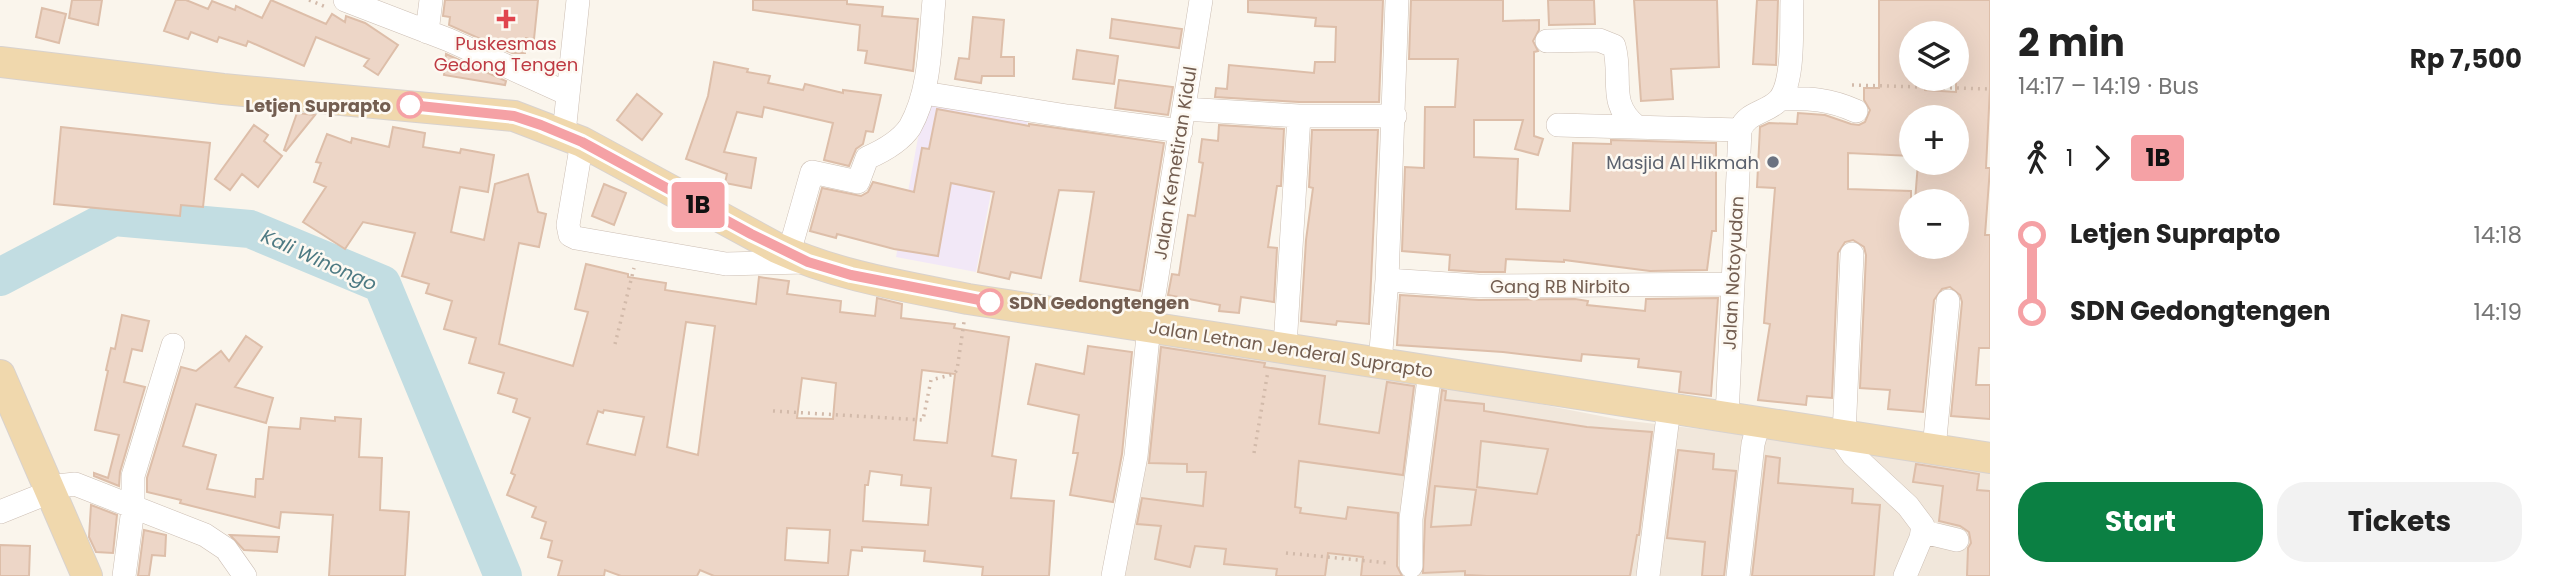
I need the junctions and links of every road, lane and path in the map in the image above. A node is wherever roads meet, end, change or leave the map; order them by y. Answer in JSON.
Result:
{"nodes":[{"id":1,"x":345,"y":0,"type":"edge"},
{"id":2,"x":431,"y":0,"type":"edge"},
{"id":3,"x":578,"y":0,"type":"edge"},
{"id":4,"x":934,"y":0,"type":"edge"},
{"id":5,"x":1201,"y":0,"type":"edge"},
{"id":6,"x":1397,"y":0,"type":"edge"},
{"id":7,"x":1792,"y":0,"type":"edge"},
{"id":8,"x":427,"y":32,"type":"junction"},
{"id":9,"x":1547,"y":41,"type":"dead end"},
{"id":10,"x":0,"y":62,"type":"edge"},
{"id":11,"x":1842,"y":84,"type":"dead end"},
{"id":12,"x":1990,"y":89,"type":"edge"},
{"id":13,"x":924,"y":93,"type":"junction"},
{"id":14,"x":568,"y":94,"type":"junction"},
{"id":15,"x":1781,"y":99,"type":"junction"},
{"id":16,"x":1856,"y":111,"type":"dead end"},
{"id":17,"x":1299,"y":116,"type":"junction"},
{"id":18,"x":1395,"y":116,"type":"junction"},
{"id":19,"x":1182,"y":120,"type":"junction"},
{"id":20,"x":1558,"y":125,"type":"dead end"},
{"id":21,"x":1636,"y":126,"type":"junction"},
{"id":22,"x":1740,"y":130,"type":"junction"},
{"id":23,"x":573,"y":137,"type":"junction"},
{"id":24,"x":639,"y":249,"type":"junction"},
{"id":25,"x":1852,"y":254,"type":"dead end"},
{"id":26,"x":799,"y":258,"type":"junction"},
{"id":27,"x":1387,"y":280,"type":"junction"},
{"id":28,"x":1733,"y":284,"type":"junction"},
{"id":29,"x":968,"y":299,"type":"junction"},
{"id":30,"x":1948,"y":301,"type":"dead end"},
{"id":31,"x":1149,"y":326,"type":"junction"},
{"id":32,"x":615,"y":344,"type":"dead end"},
{"id":33,"x":173,"y":345,"type":"dead end"},
{"id":34,"x":1277,"y":356,"type":"junction"},
{"id":35,"x":1380,"y":362,"type":"junction"},
{"id":36,"x":1430,"y":371,"type":"junction"},
{"id":37,"x":0,"y":375,"type":"edge"},
{"id":38,"x":1669,"y":408,"type":"junction"},
{"id":39,"x":773,"y":411,"type":"dead end"},
{"id":40,"x":1727,"y":417,"type":"junction"},
{"id":41,"x":1759,"y":422,"type":"junction"},
{"id":42,"x":1841,"y":434,"type":"junction"},
{"id":43,"x":1934,"y":449,"type":"junction"},
{"id":44,"x":1254,"y":453,"type":"dead end"},
{"id":45,"x":1990,"y":458,"type":"edge"},
{"id":46,"x":49,"y":490,"type":"junction"},
{"id":47,"x":133,"y":509,"type":"junction"},
{"id":48,"x":0,"y":512,"type":"edge"},
{"id":49,"x":1924,"y":532,"type":"junction"},
{"id":50,"x":1957,"y":540,"type":"dead end"},
{"id":51,"x":1286,"y":553,"type":"dead end"},
{"id":52,"x":1411,"y":566,"type":"joint"},
{"id":53,"x":87,"y":576,"type":"edge"},
{"id":54,"x":124,"y":576,"type":"edge"},
{"id":55,"x":245,"y":576,"type":"edge"},
{"id":56,"x":1113,"y":576,"type":"edge"},
{"id":57,"x":1648,"y":576,"type":"edge"},
{"id":58,"x":1738,"y":576,"type":"edge"},
{"id":59,"x":1905,"y":576,"type":"edge"}],
"edges":[{"from":1,"to":8,"type":"street"},
{"from":2,"to":8,"type":"street"},
{"from":3,"to":14,"type":"street"},
{"from":4,"to":13,"type":"street"},
{"from":5,"to":19,"type":"street","name":"Jalan Kemetiran Kidul"},
{"from":6,"to":18,"type":"street"},
{"from":7,"to":15,"type":"street"},
{"from":8,"to":14,"type":"street"},
{"from":9,"to":21,"type":"street"},
{"from":10,"to":23,"type":"main road","name":"Jalan Letnan Jenderal Suprapto"},
{"from":11,"to":12,"type":"path"},
{"from":13,"to":19,"type":"street"},
{"from":13,"to":26,"type":"street"},
{"from":14,"to":23,"type":"street"},
{"from":15,"to":16,"type":"street"},
{"from":15,"to":22,"type":"street"},
{"from":17,"to":18,"type":"street"},
{"from":17,"to":19,"type":"street"},
{"from":17,"to":34,"type":"street"},
{"from":18,"to":27,"type":"street"},
{"from":19,"to":31,"type":"street","name":"Jalan Kemetiran Kidul"},
{"from":20,"to":21,"type":"street"},
{"from":21,"to":22,"type":"street"},
{"from":22,"to":28,"type":"street","name":"Jalan Notoyudan"},
{"from":23,"to":24,"type":"street"},
{"from":23,"to":26,"type":"main road","name":"Jalan Letnan Jenderal Suprapto"},
{"from":24,"to":26,"type":"street"},
{"from":24,"to":32,"type":"path"},
{"from":25,"to":42,"type":"street"},
{"from":26,"to":29,"type":"main road","name":"Jalan Letnan Jenderal Suprapto"},
{"from":27,"to":28,"type":"street","name":"Gang RB Nirbito"},
{"from":27,"to":35,"type":"street"},
{"from":28,"to":40,"type":"street","name":"Jalan Notoyudan"},
{"from":29,"to":31,"type":"main road","name":"Jalan Letnan Jenderal Suprapto"},
{"from":29,"to":39,"type":"path"},
{"from":30,"to":43,"type":"street"},
{"from":31,"to":34,"type":"main road","name":"Jalan Letnan Jenderal Suprapto"},
{"from":31,"to":56,"type":"street","name":"Jalan Kemetiran Kidul"},
{"from":33,"to":47,"type":"street"},
{"from":34,"to":35,"type":"main road","name":"Jalan Letnan Jenderal Suprapto"},
{"from":34,"to":44,"type":"path"},
{"from":35,"to":36,"type":"main road","name":"Jalan Letnan Jenderal Suprapto"},
{"from":36,"to":38,"type":"main road","name":"Jalan Letnan Jenderal Suprapto"},
{"from":36,"to":52,"type":"street"},
{"from":37,"to":46,"type":"main road"},
{"from":38,"to":40,"type":"main road","name":"Jalan Letnan Jenderal Suprapto"},
{"from":38,"to":57,"type":"street"},
{"from":40,"to":41,"type":"main road","name":"Jalan Letnan Jenderal Suprapto"},
{"from":41,"to":42,"type":"main road","name":"Jalan Letnan Jenderal Suprapto"},
{"from":41,"to":58,"type":"street"},
{"from":42,"to":43,"type":"main road","name":"Jalan Letnan Jenderal Suprapto"},
{"from":42,"to":49,"type":"street"},
{"from":43,"to":45,"type":"main road","name":"Jalan Letnan Jenderal Suprapto"},
{"from":46,"to":47,"type":"street"},
{"from":46,"to":48,"type":"street"},
{"from":46,"to":53,"type":"main road"},
{"from":47,"to":54,"type":"street"},
{"from":47,"to":55,"type":"street"},
{"from":49,"to":50,"type":"street"},
{"from":49,"to":59,"type":"street"},
{"from":51,"to":52,"type":"path"}]}
